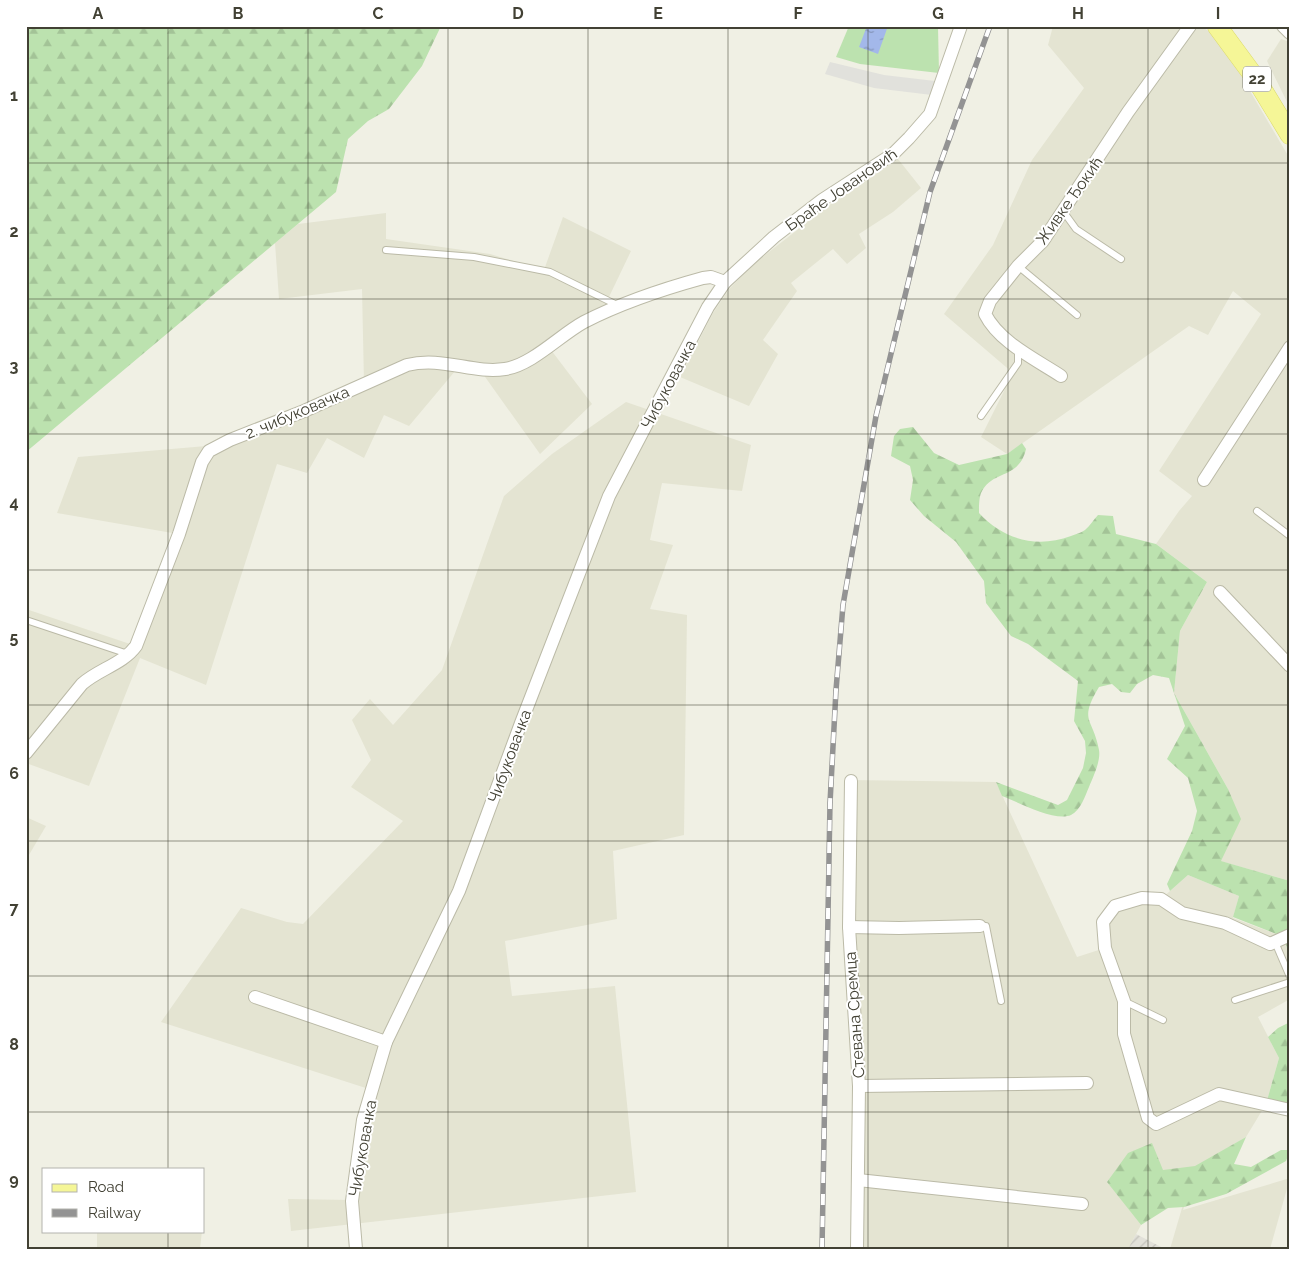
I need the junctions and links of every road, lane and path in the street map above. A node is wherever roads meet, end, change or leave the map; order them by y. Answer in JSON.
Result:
{"nodes":[{"id":1,"x":961,"y":26,"type":"edge"},
{"id":2,"x":1190,"y":26,"type":"edge"},
{"id":3,"x":1217,"y":26,"type":"edge"},
{"id":4,"x":1283,"y":26,"type":"edge"},
{"id":5,"x":1290,"y":33,"type":"edge"},
{"id":6,"x":1290,"y":135,"type":"edge"},
{"id":7,"x":1063,"y":211,"type":"junction"},
{"id":8,"x":386,"y":250,"type":"dead end"},
{"id":9,"x":1121,"y":259,"type":"dead end"},
{"id":10,"x":1018,"y":266,"type":"junction"},
{"id":11,"x":725,"y":282,"type":"junction"},
{"id":12,"x":620,"y":306,"type":"junction"},
{"id":13,"x":1078,"y":315,"type":"dead end"},
{"id":14,"x":1290,"y":347,"type":"edge"},
{"id":15,"x":1018,"y":348,"type":"junction"},
{"id":16,"x":1061,"y":376,"type":"dead end"},
{"id":17,"x":981,"y":416,"type":"dead end"},
{"id":18,"x":1204,"y":480,"type":"dead end"},
{"id":19,"x":1257,"y":511,"type":"dead end"},
{"id":20,"x":1290,"y":536,"type":"edge"},
{"id":21,"x":1220,"y":592,"type":"dead end"},
{"id":22,"x":26,"y":620,"type":"edge"},
{"id":23,"x":130,"y":655,"type":"junction"},
{"id":24,"x":1290,"y":666,"type":"edge"},
{"id":25,"x":26,"y":753,"type":"edge"},
{"id":26,"x":851,"y":781,"type":"dead end"},
{"id":27,"x":980,"y":926,"type":"joint"},
{"id":28,"x":849,"y":927,"type":"junction"},
{"id":29,"x":1290,"y":935,"type":"edge"},
{"id":30,"x":1275,"y":942,"type":"junction"},
{"id":31,"x":1290,"y":977,"type":"edge"},
{"id":32,"x":1290,"y":982,"type":"edge"},
{"id":33,"x":255,"y":997,"type":"dead end"},
{"id":34,"x":1235,"y":1000,"type":"dead end"},
{"id":35,"x":1001,"y":1001,"type":"dead end"},
{"id":36,"x":1124,"y":1001,"type":"junction"},
{"id":37,"x":1163,"y":1020,"type":"dead end"},
{"id":38,"x":386,"y":1042,"type":"junction"},
{"id":39,"x":1086,"y":1083,"type":"dead end"},
{"id":40,"x":859,"y":1086,"type":"junction"},
{"id":41,"x":1290,"y":1110,"type":"edge"},
{"id":42,"x":858,"y":1180,"type":"junction"},
{"id":43,"x":1082,"y":1204,"type":"dead end"},
{"id":44,"x":356,"y":1249,"type":"edge"},
{"id":45,"x":857,"y":1249,"type":"edge"}],
"edges":[{"from":1,"to":11,"type":"street","name":"Браће Јовановић"},
{"from":2,"to":7,"type":"street","name":"Живке Ђокић"},
{"from":3,"to":6,"type":"main road","number":"22"},
{"from":4,"to":5,"type":"street"},
{"from":7,"to":9,"type":"lane"},
{"from":7,"to":10,"type":"street","name":"Живке Ђокић"},
{"from":8,"to":12,"type":"lane"},
{"from":10,"to":13,"type":"lane"},
{"from":10,"to":15,"type":"street","name":"Живке Ђокић"},
{"from":11,"to":12,"type":"street","name":"2. чибуковачка"},
{"from":11,"to":38,"type":"street","name":"Чибуковачка"},
{"from":12,"to":23,"type":"street","name":"2. чибуковачка"},
{"from":14,"to":18,"type":"street"},
{"from":15,"to":16,"type":"street","name":"Живке Ђокић"},
{"from":15,"to":17,"type":"lane"},
{"from":19,"to":20,"type":"lane"},
{"from":21,"to":24,"type":"street"},
{"from":22,"to":23,"type":"lane"},
{"from":23,"to":25,"type":"street"},
{"from":26,"to":28,"type":"street","name":"Стевана Сремца"},
{"from":27,"to":28,"type":"street"},
{"from":27,"to":35,"type":"lane"},
{"from":28,"to":40,"type":"street","name":"Стевана Сремца"},
{"from":29,"to":30,"type":"street"},
{"from":30,"to":31,"type":"lane"},
{"from":30,"to":36,"type":"street"},
{"from":32,"to":34,"type":"lane"},
{"from":33,"to":38,"type":"street"},
{"from":36,"to":37,"type":"lane"},
{"from":36,"to":41,"type":"street"},
{"from":38,"to":44,"type":"street","name":"Чибуковачка"},
{"from":39,"to":40,"type":"street"},
{"from":40,"to":42,"type":"street","name":"Стевана Сремца"},
{"from":42,"to":43,"type":"street"},
{"from":42,"to":45,"type":"street","name":"Стевана Сремца"}]}
